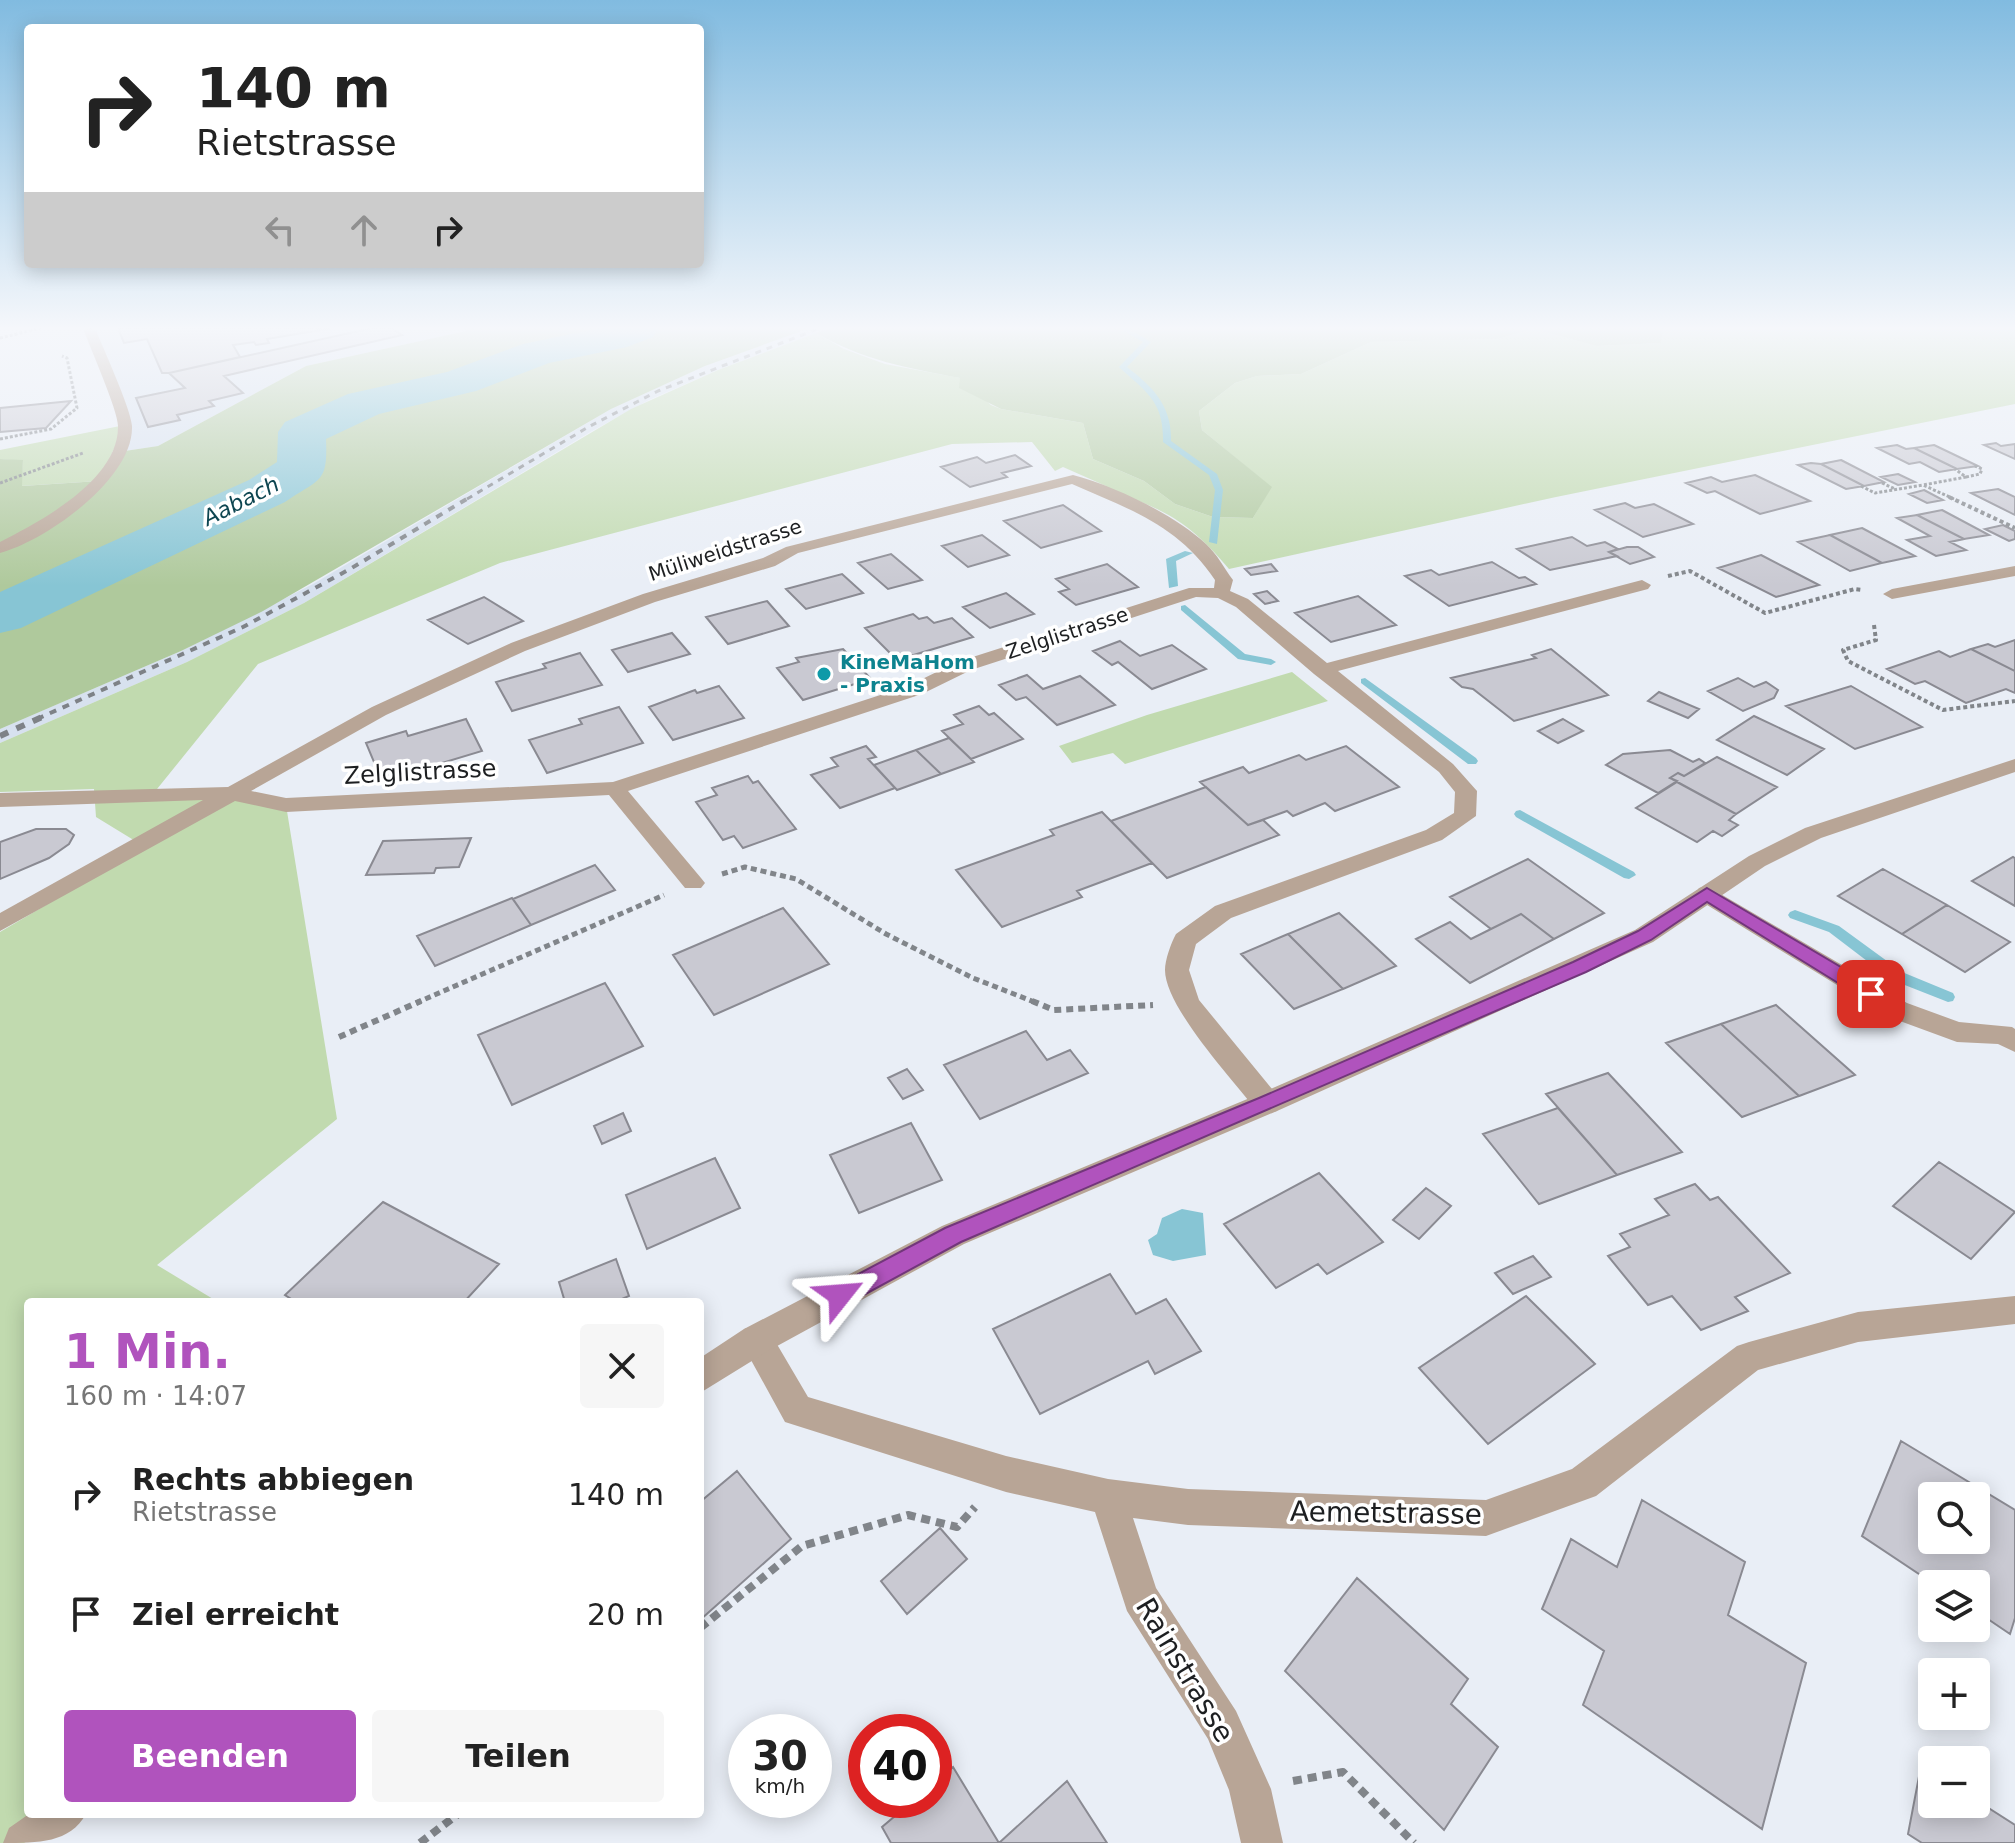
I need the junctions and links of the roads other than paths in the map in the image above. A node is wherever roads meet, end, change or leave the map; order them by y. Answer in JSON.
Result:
{"nodes":[{"id":1,"x":121,"y":414,"type":"edge"},
{"id":2,"x":0,"y":548,"type":"edge"},
{"id":3,"x":2015,"y":571,"type":"edge"},
{"id":4,"x":1642,"y":585,"type":"road end"},
{"id":5,"x":1221,"y":593,"type":"junction"},
{"id":6,"x":1892,"y":594,"type":"road end"},
{"id":7,"x":1321,"y":670,"type":"junction"},
{"id":8,"x":2015,"y":765,"type":"edge"},
{"id":9,"x":615,"y":788,"type":"junction"},
{"id":10,"x":228,"y":793,"type":"junction"},
{"id":11,"x":0,"y":800,"type":"edge"},
{"id":12,"x":693,"y":883,"type":"road end"},
{"id":13,"x":1707,"y":894,"type":"junction"},
{"id":14,"x":0,"y":923,"type":"edge"},
{"id":15,"x":2011,"y":1034,"type":"edge"},
{"id":16,"x":1267,"y":1103,"type":"junction"},
{"id":17,"x":2015,"y":1310,"type":"edge"},
{"id":18,"x":756,"y":1340,"type":"junction"},
{"id":19,"x":704,"y":1374,"type":"edge"},
{"id":20,"x":1108,"y":1497,"type":"junction"},
{"id":21,"x":59,"y":1818,"type":"edge"},
{"id":22,"x":24,"y":1843,"type":"edge"},
{"id":23,"x":1262,"y":1843,"type":"edge"}],
"edges":[{"from":1,"to":2,"type":"street"},
{"from":3,"to":6,"type":"street"},
{"from":4,"to":7,"type":"street"},
{"from":5,"to":7,"type":"street"},
{"from":5,"to":9,"type":"street","name":"Zelglistrasse"},
{"from":5,"to":10,"type":"street","name":"Müliweidstrasse"},
{"from":7,"to":16,"type":"street"},
{"from":8,"to":13,"type":"street"},
{"from":9,"to":10,"type":"street","name":"Zelglistrasse"},
{"from":9,"to":12,"type":"street"},
{"from":10,"to":11,"type":"street","name":"Zelglistrasse"},
{"from":10,"to":14,"type":"street"},
{"from":13,"to":15,"type":"street"},
{"from":13,"to":16,"type":"street"},
{"from":16,"to":18,"type":"street"},
{"from":17,"to":20,"type":"street","name":"Aemetstrasse"},
{"from":18,"to":19,"type":"street"},
{"from":18,"to":20,"type":"street","name":"Aemetstrasse"},
{"from":20,"to":23,"type":"street","name":"Rainstrasse"},
{"from":21,"to":22,"type":"street"}]}
